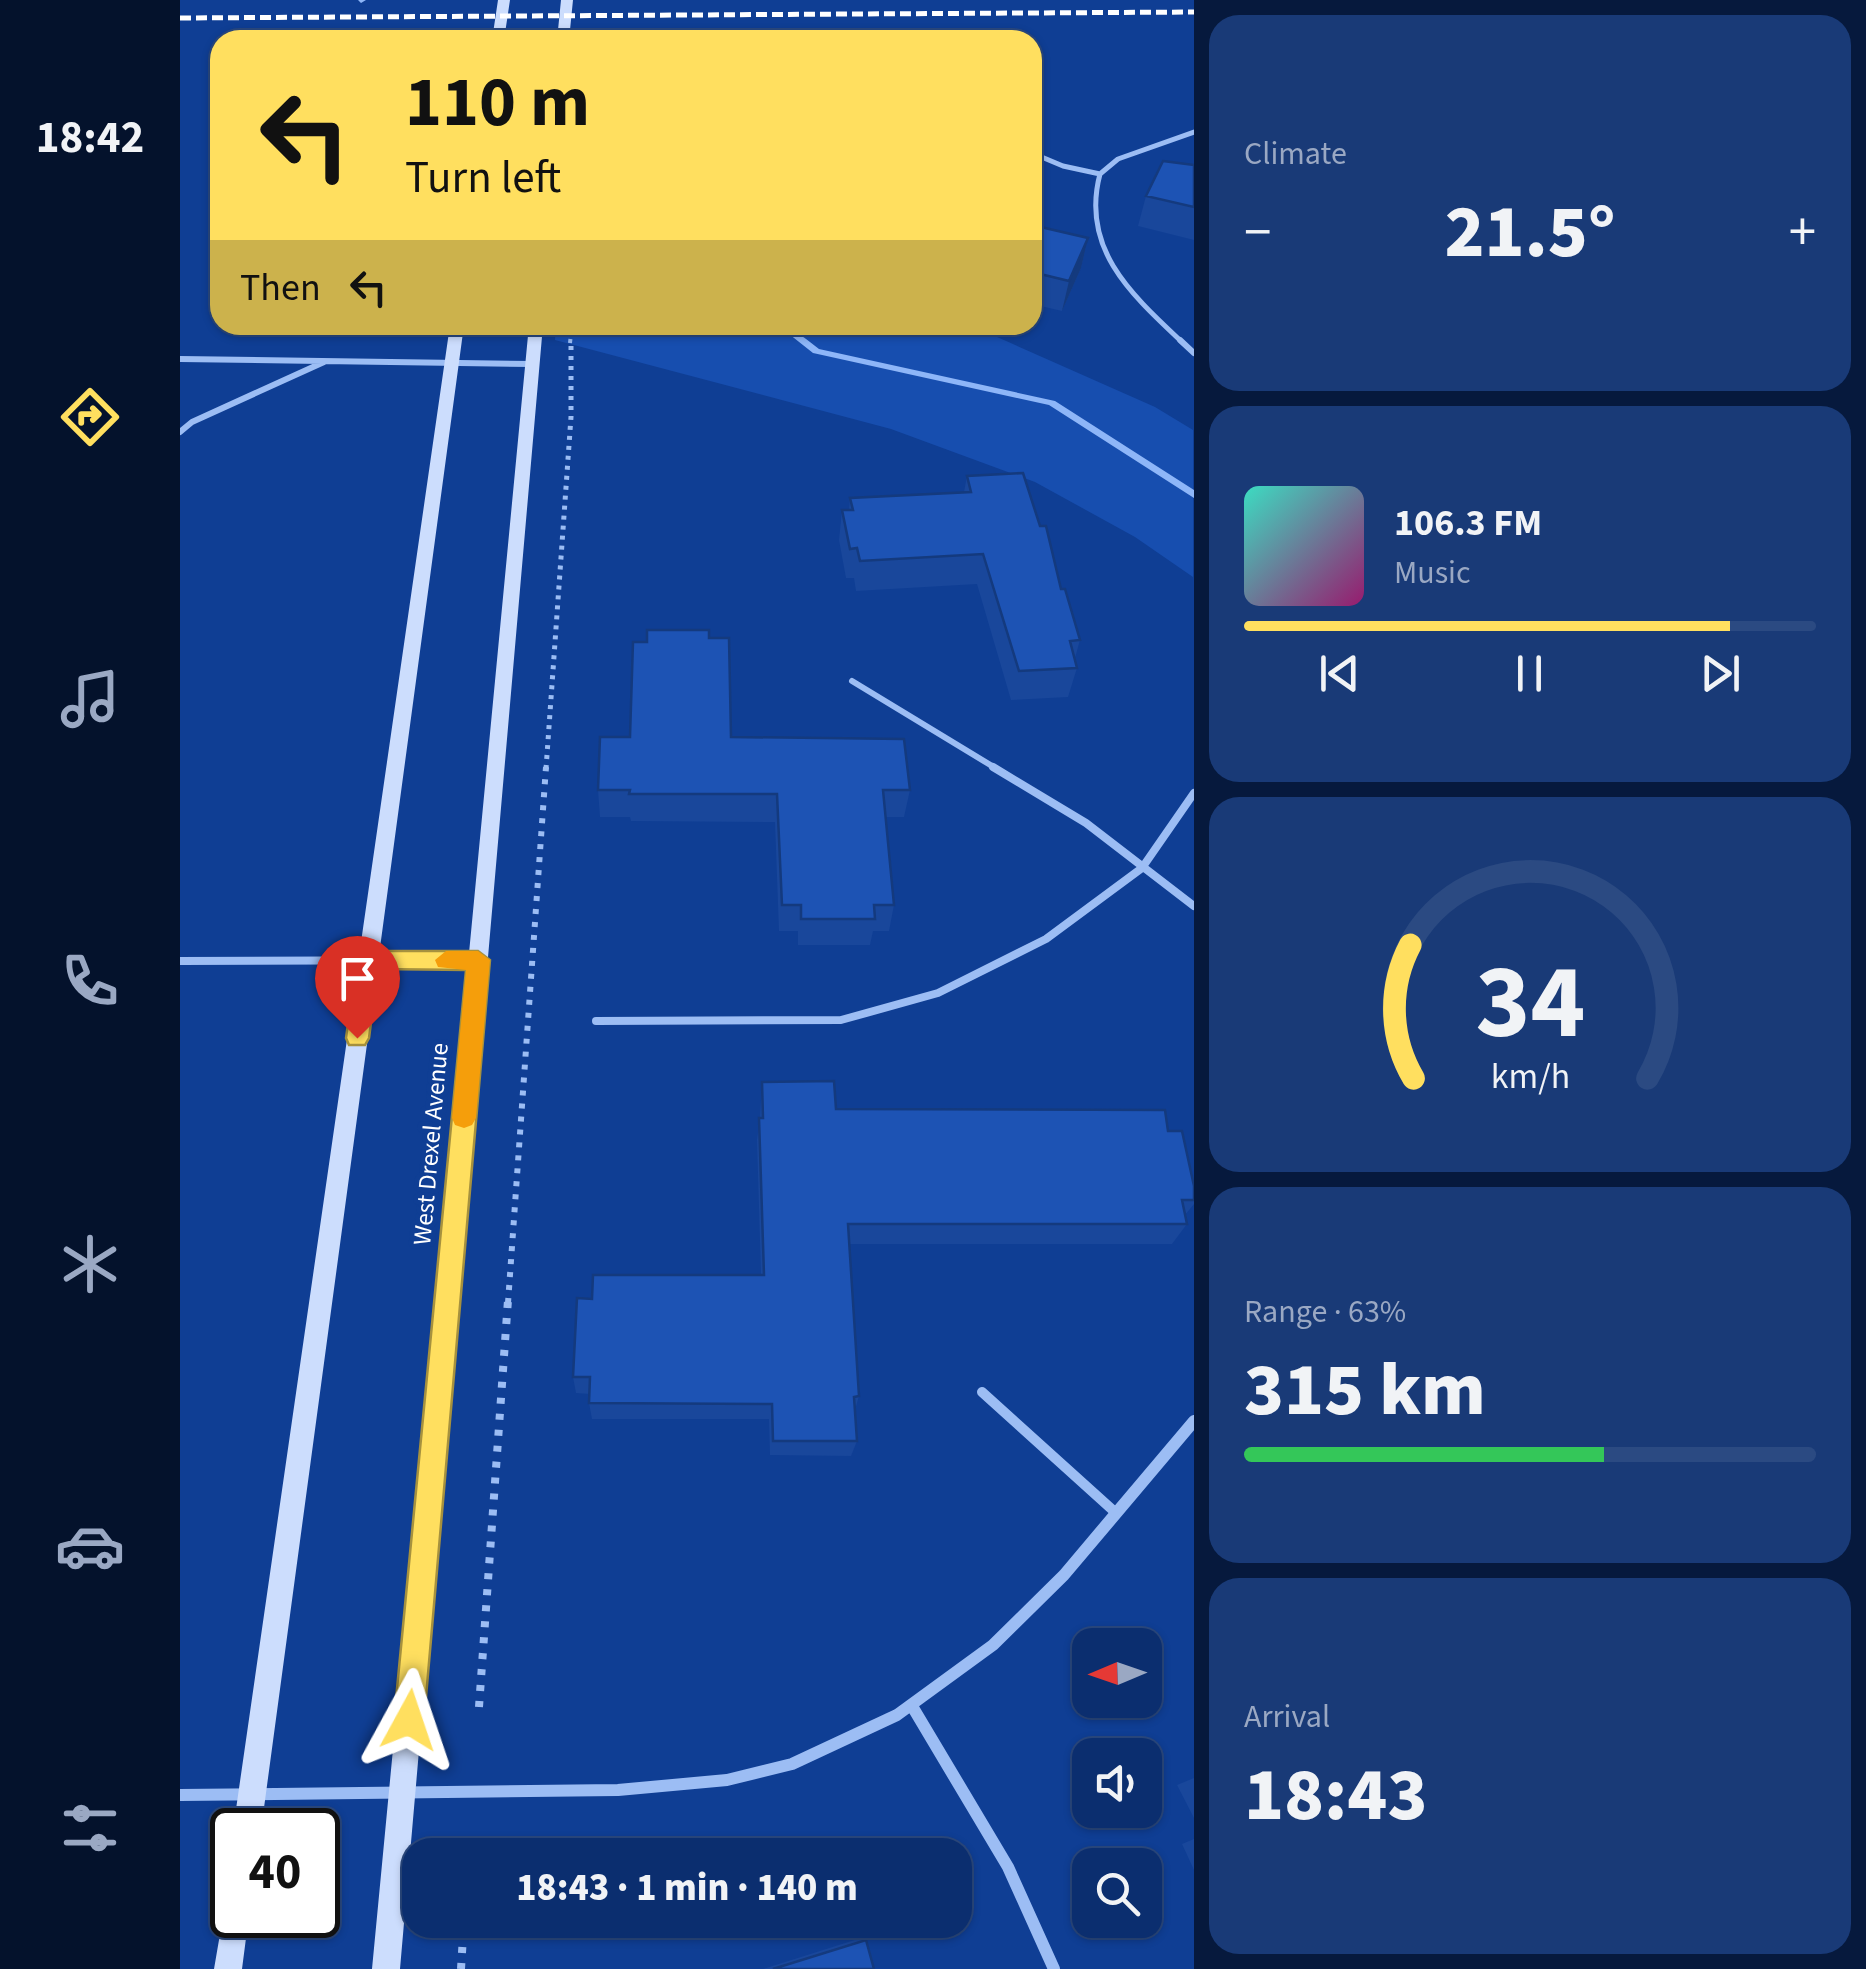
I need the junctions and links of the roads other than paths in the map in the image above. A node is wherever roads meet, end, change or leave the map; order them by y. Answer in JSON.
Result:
{"nodes":[{"id":1,"x":504,"y":0,"type":"edge"},
{"id":2,"x":566,"y":0,"type":"edge"},
{"id":3,"x":500,"y":30,"type":"edge"},
{"id":4,"x":564,"y":30,"type":"edge"},
{"id":5,"x":1194,"y":132,"type":"edge"},
{"id":6,"x":1042,"y":157,"type":"edge"},
{"id":7,"x":1100,"y":174,"type":"junction"},
{"id":8,"x":455,"y":335,"type":"edge"},
{"id":9,"x":535,"y":335,"type":"edge"},
{"id":10,"x":1194,"y":353,"type":"edge"},
{"id":11,"x":180,"y":359,"type":"edge"},
{"id":12,"x":325,"y":362,"type":"junction"},
{"id":13,"x":451,"y":363,"type":"junction"},
{"id":14,"x":532,"y":364,"type":"junction"},
{"id":15,"x":180,"y":432,"type":"edge"},
{"id":16,"x":852,"y":681,"type":"dead end"},
{"id":17,"x":1194,"y":793,"type":"edge"},
{"id":18,"x":1142,"y":868,"type":"junction"},
{"id":19,"x":1194,"y":906,"type":"edge"},
{"id":20,"x":368,"y":960,"type":"junction"},
{"id":21,"x":478,"y":960,"type":"junction"},
{"id":22,"x":180,"y":961,"type":"edge"},
{"id":23,"x":596,"y":1022,"type":"dead end"},
{"id":24,"x":982,"y":1392,"type":"dead end"},
{"id":25,"x":1194,"y":1421,"type":"edge"},
{"id":26,"x":1116,"y":1513,"type":"junction"},
{"id":27,"x":912,"y":1706,"type":"junction"},
{"id":28,"x":180,"y":1795,"type":"edge"},
{"id":29,"x":252,"y":1795,"type":"junction"},
{"id":30,"x":402,"y":1796,"type":"junction"},
{"id":31,"x":251,"y":1808,"type":"edge"},
{"id":32,"x":232,"y":1938,"type":"edge"},
{"id":33,"x":228,"y":1969,"type":"edge"},
{"id":34,"x":386,"y":1969,"type":"edge"},
{"id":35,"x":1054,"y":1969,"type":"edge"}],
"edges":[{"from":1,"to":3,"type":"street"},
{"from":2,"to":4,"type":"street"},
{"from":5,"to":7,"type":"lane"},
{"from":6,"to":7,"type":"lane"},
{"from":7,"to":10,"type":"lane"},
{"from":8,"to":13,"type":"street"},
{"from":9,"to":14,"type":"street","name":"West Drexel Avenue"},
{"from":11,"to":12,"type":"lane"},
{"from":12,"to":13,"type":"lane"},
{"from":12,"to":15,"type":"lane"},
{"from":13,"to":14,"type":"lane"},
{"from":13,"to":20,"type":"street"},
{"from":14,"to":21,"type":"street","name":"West Drexel Avenue"},
{"from":16,"to":18,"type":"lane"},
{"from":17,"to":18,"type":"lane"},
{"from":18,"to":19,"type":"lane"},
{"from":18,"to":23,"type":"lane"},
{"from":20,"to":21,"type":"lane"},
{"from":20,"to":22,"type":"lane"},
{"from":20,"to":29,"type":"street"},
{"from":21,"to":30,"type":"street","name":"West Drexel Avenue"},
{"from":24,"to":26,"type":"lane"},
{"from":25,"to":26,"type":"street"},
{"from":26,"to":27,"type":"street"},
{"from":27,"to":30,"type":"street"},
{"from":27,"to":35,"type":"street"},
{"from":28,"to":29,"type":"street"},
{"from":29,"to":30,"type":"street"},
{"from":29,"to":31,"type":"street"},
{"from":30,"to":34,"type":"street","name":"West Drexel Avenue"},
{"from":32,"to":33,"type":"street"}]}
